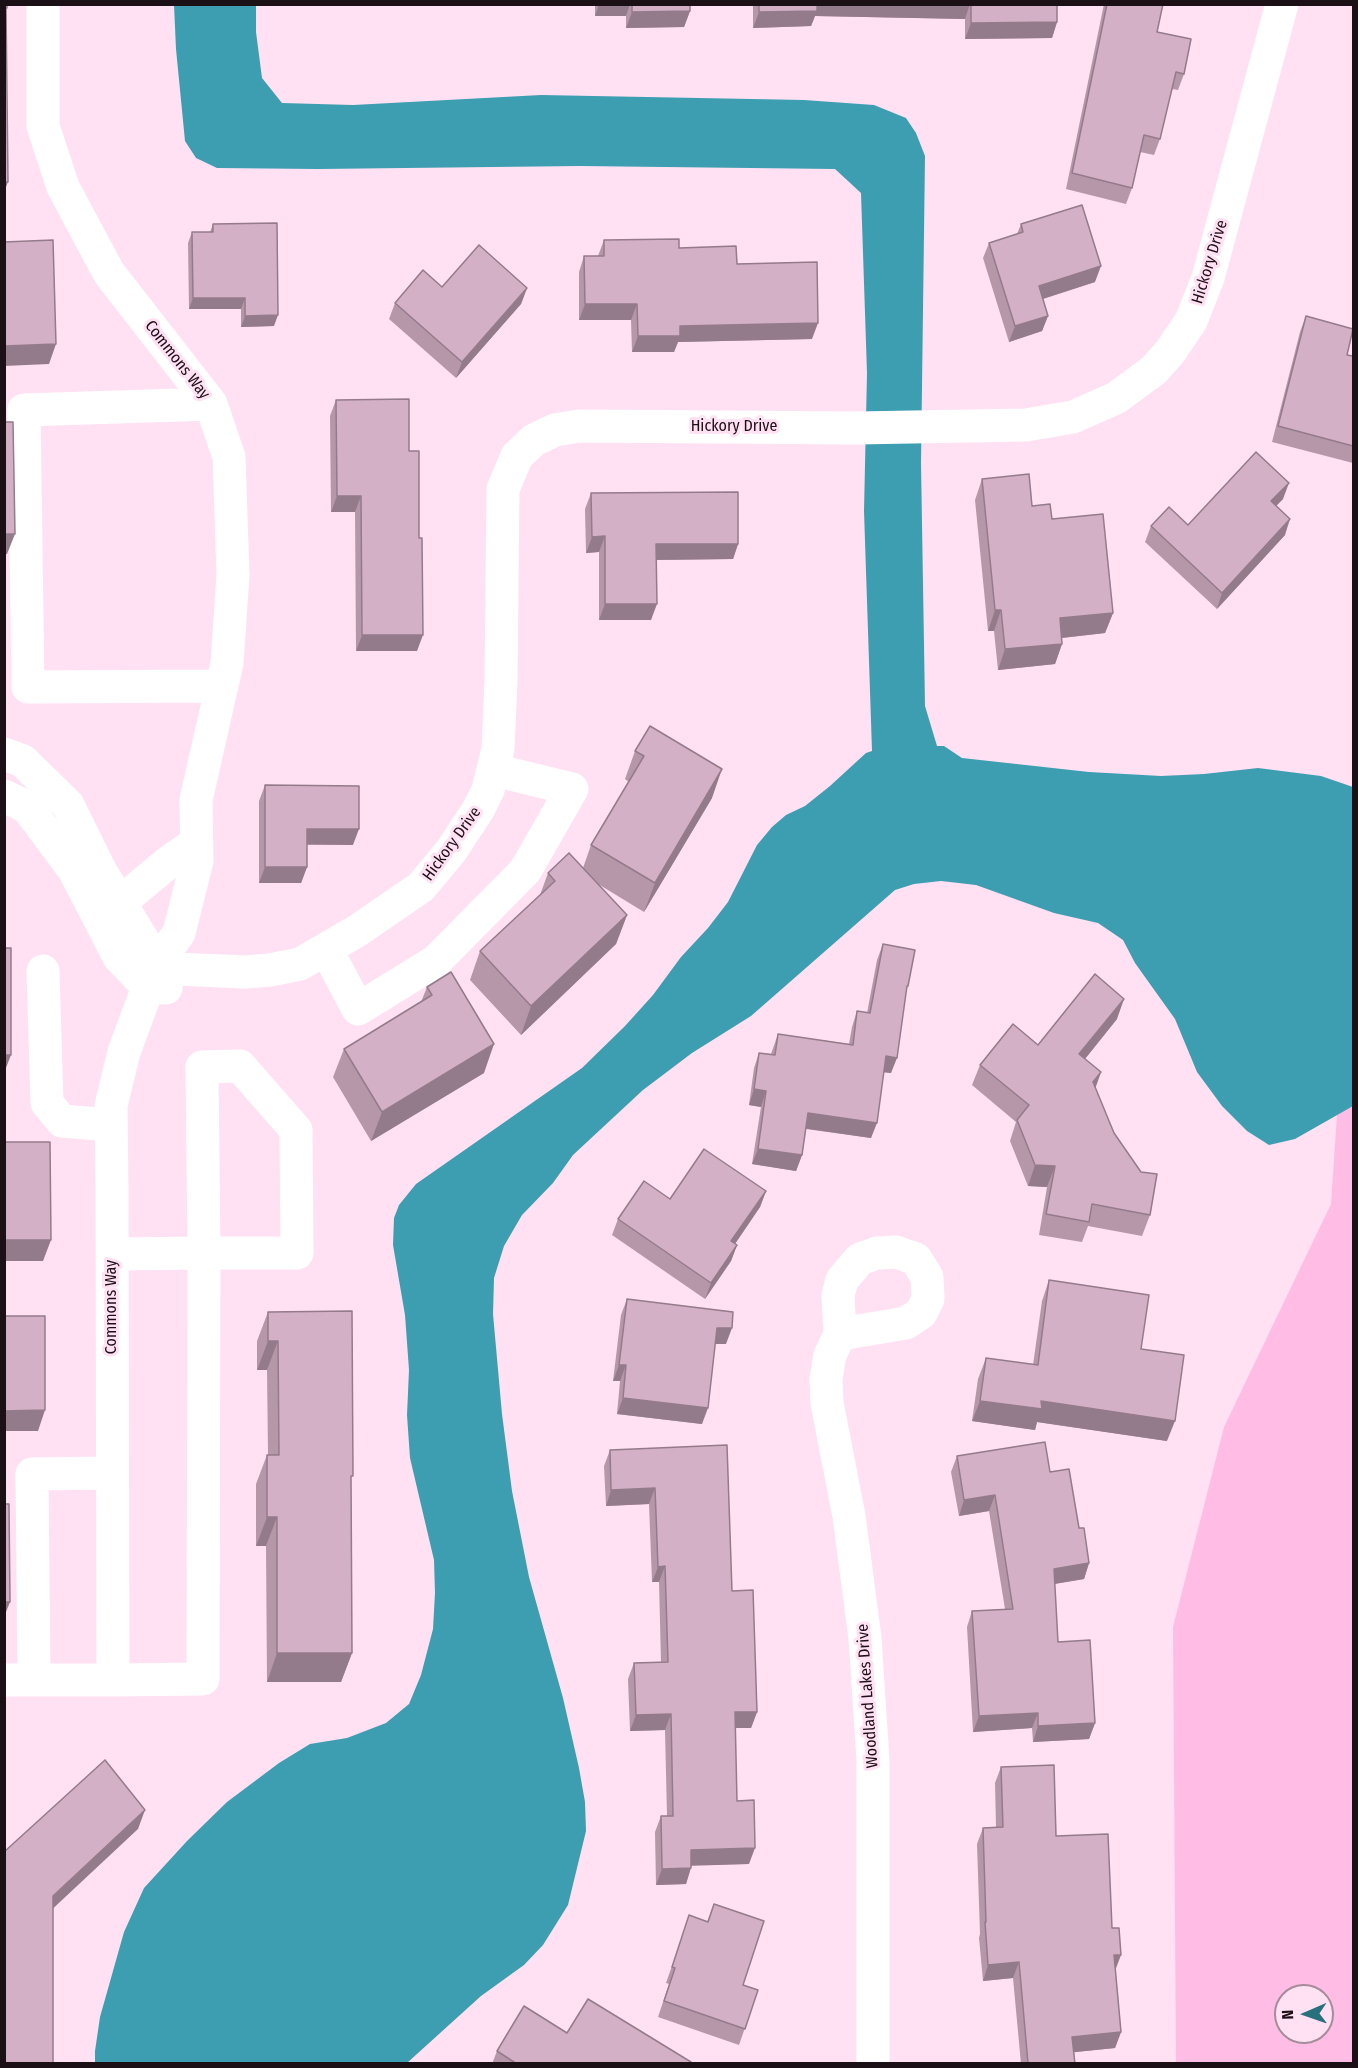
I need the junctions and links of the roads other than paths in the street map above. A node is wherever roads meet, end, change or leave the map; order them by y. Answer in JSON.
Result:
{"nodes":[{"id":1,"x":43,"y":4,"type":"edge"},
{"id":2,"x":1282,"y":4,"type":"edge"},
{"id":3,"x":210,"y":404,"type":"junction"},
{"id":4,"x":222,"y":686,"type":"junction"},
{"id":5,"x":4,"y":754,"type":"edge"},
{"id":6,"x":494,"y":770,"type":"junction"},
{"id":7,"x":4,"y":796,"type":"edge"},
{"id":8,"x":196,"y":843,"type":"junction"},
{"id":9,"x":110,"y":912,"type":"junction"},
{"id":10,"x":313,"y":956,"type":"junction"},
{"id":11,"x":43,"y":971,"type":"dead end"},
{"id":12,"x":152,"y":975,"type":"junction"},
{"id":13,"x":111,"y":1125,"type":"junction"},
{"id":14,"x":204,"y":1253,"type":"junction"},
{"id":15,"x":112,"y":1254,"type":"junction"},
{"id":16,"x":840,"y":1334,"type":"dead end"},
{"id":17,"x":112,"y":1473,"type":"junction"},
{"id":18,"x":19,"y":1680,"type":"edge"},
{"id":19,"x":113,"y":1680,"type":"junction"},
{"id":20,"x":873,"y":2064,"type":"edge"}],
"edges":[{"from":1,"to":3,"type":"street","name":"Commons Way"},
{"from":2,"to":6,"type":"street","name":"Hickory Drive"},
{"from":3,"to":4,"type":"street","name":"Commons Way"},
{"from":3,"to":4,"type":"street"},
{"from":4,"to":8,"type":"street","name":"Commons Way"},
{"from":5,"to":9,"type":"street"},
{"from":6,"to":10,"type":"street","name":"Hickory Drive"},
{"from":6,"to":10,"type":"street"},
{"from":7,"to":9,"type":"street"},
{"from":8,"to":9,"type":"street"},
{"from":8,"to":12,"type":"street","name":"Commons Way"},
{"from":9,"to":12,"type":"street"},
{"from":10,"to":12,"type":"street","name":"Hickory Drive"},
{"from":11,"to":13,"type":"street"},
{"from":12,"to":13,"type":"street","name":"Commons Way"},
{"from":13,"to":15,"type":"street","name":"Commons Way"},
{"from":14,"to":14,"type":"street"},
{"from":14,"to":15,"type":"street"},
{"from":14,"to":19,"type":"street"},
{"from":15,"to":17,"type":"street","name":"Commons Way"},
{"from":16,"to":20,"type":"street","name":"Woodland Lakes Drive"},
{"from":17,"to":18,"type":"street"},
{"from":17,"to":19,"type":"street","name":"Commons Way"},
{"from":18,"to":19,"type":"street"}]}
